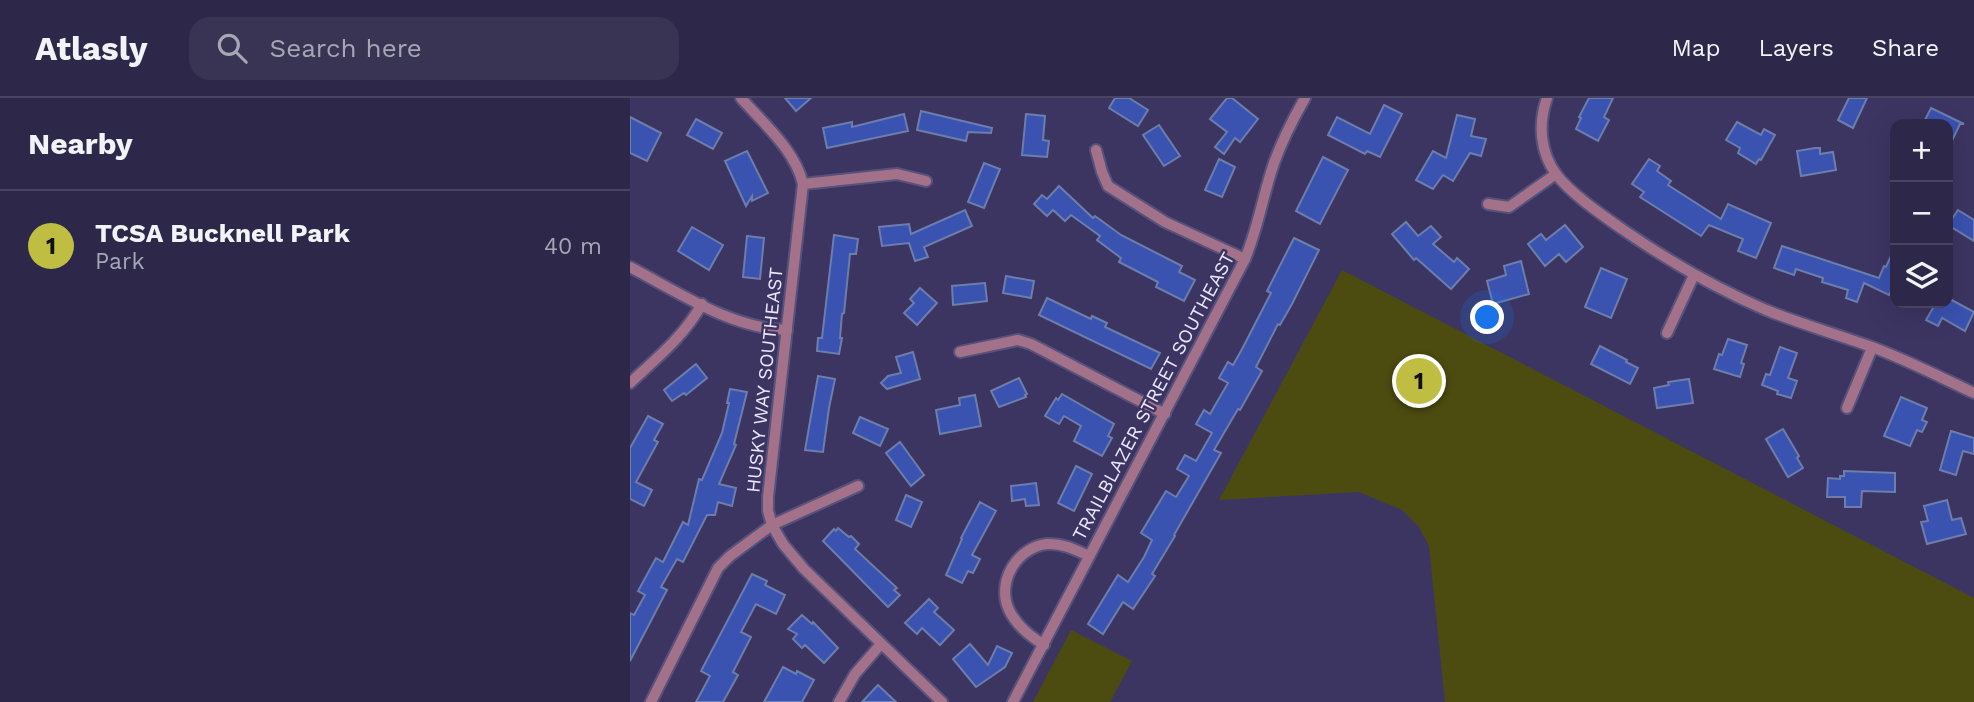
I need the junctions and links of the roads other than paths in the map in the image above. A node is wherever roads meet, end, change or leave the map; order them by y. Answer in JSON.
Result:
{"nodes":[{"id":1,"x":741,"y":98,"type":"edge"},
{"id":2,"x":1304,"y":98,"type":"edge"},
{"id":3,"x":1547,"y":98,"type":"edge"},
{"id":4,"x":1096,"y":150,"type":"dead end"},
{"id":5,"x":1556,"y":174,"type":"junction"},
{"id":6,"x":926,"y":181,"type":"dead end"},
{"id":7,"x":803,"y":184,"type":"junction"},
{"id":8,"x":1488,"y":204,"type":"dead end"},
{"id":9,"x":1245,"y":259,"type":"junction"},
{"id":10,"x":630,"y":267,"type":"edge"},
{"id":11,"x":1694,"y":275,"type":"junction"},
{"id":12,"x":702,"y":304,"type":"junction"},
{"id":13,"x":787,"y":330,"type":"junction"},
{"id":14,"x":1667,"y":333,"type":"dead end"},
{"id":15,"x":1872,"y":348,"type":"junction"},
{"id":16,"x":960,"y":352,"type":"dead end"},
{"id":17,"x":630,"y":383,"type":"edge"},
{"id":18,"x":1974,"y":393,"type":"edge"},
{"id":19,"x":1847,"y":408,"type":"dead end"},
{"id":20,"x":1165,"y":414,"type":"junction"},
{"id":21,"x":858,"y":486,"type":"dead end"},
{"id":22,"x":772,"y":525,"type":"junction"},
{"id":23,"x":1089,"y":556,"type":"junction"},
{"id":24,"x":881,"y":644,"type":"junction"},
{"id":25,"x":1044,"y":645,"type":"junction"},
{"id":26,"x":651,"y":702,"type":"edge"},
{"id":27,"x":839,"y":702,"type":"edge"},
{"id":28,"x":942,"y":702,"type":"edge"},
{"id":29,"x":1013,"y":702,"type":"edge"}],
"edges":[{"from":1,"to":7,"type":"street"},
{"from":2,"to":9,"type":"street","name":"TRAILBLAZER STREET SOUTHEAST"},
{"from":3,"to":5,"type":"street"},
{"from":4,"to":9,"type":"street"},
{"from":5,"to":8,"type":"street"},
{"from":5,"to":11,"type":"street"},
{"from":6,"to":7,"type":"street"},
{"from":7,"to":13,"type":"street","name":"HUSKY WAY SOUTHEAST"},
{"from":9,"to":20,"type":"street","name":"TRAILBLAZER STREET SOUTHEAST"},
{"from":10,"to":12,"type":"street"},
{"from":11,"to":14,"type":"street"},
{"from":11,"to":15,"type":"street"},
{"from":12,"to":13,"type":"street"},
{"from":12,"to":17,"type":"street"},
{"from":13,"to":22,"type":"street","name":"HUSKY WAY SOUTHEAST"},
{"from":15,"to":18,"type":"street"},
{"from":15,"to":19,"type":"street"},
{"from":16,"to":20,"type":"street"},
{"from":20,"to":23,"type":"street","name":"TRAILBLAZER STREET SOUTHEAST"},
{"from":21,"to":22,"type":"street"},
{"from":22,"to":24,"type":"street","name":"HUSKY WAY SOUTHEAST"},
{"from":22,"to":26,"type":"street"},
{"from":23,"to":25,"type":"street","name":"TRAILBLAZER STREET SOUTHEAST"},
{"from":23,"to":25,"type":"street"},
{"from":24,"to":27,"type":"street"},
{"from":24,"to":28,"type":"street","name":"HUSKY WAY SOUTHEAST"},
{"from":25,"to":29,"type":"street","name":"TRAILBLAZER STREET SOUTHEAST"}]}
